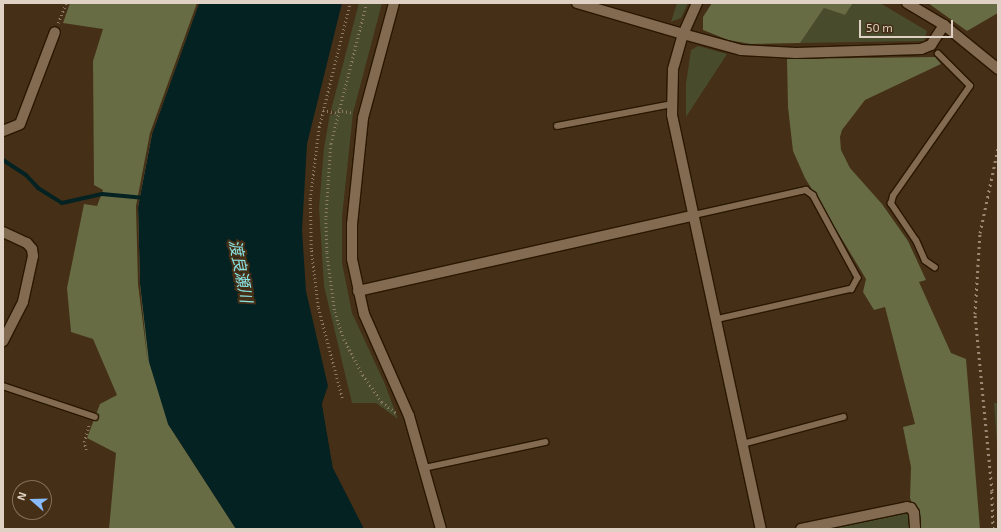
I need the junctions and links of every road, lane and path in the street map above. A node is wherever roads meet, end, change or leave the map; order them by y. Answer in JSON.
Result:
{"nodes":[{"id":1,"x":66,"y":3,"type":"edge"},
{"id":2,"x":350,"y":3,"type":"edge"},
{"id":3,"x":394,"y":3,"type":"edge"},
{"id":4,"x":577,"y":3,"type":"edge"},
{"id":5,"x":697,"y":3,"type":"edge"},
{"id":6,"x":907,"y":3,"type":"edge"},
{"id":7,"x":944,"y":25,"type":"junction"},
{"id":8,"x":55,"y":32,"type":"joint"},
{"id":9,"x":683,"y":34,"type":"junction"},
{"id":10,"x":938,"y":54,"type":"dead end"},
{"id":11,"x":998,"y":69,"type":"edge"},
{"id":12,"x":672,"y":104,"type":"junction"},
{"id":13,"x":322,"y":110,"type":"junction"},
{"id":14,"x":355,"y":114,"type":"dead end"},
{"id":15,"x":557,"y":126,"type":"dead end"},
{"id":16,"x":3,"y":131,"type":"edge"},
{"id":17,"x":694,"y":215,"type":"junction"},
{"id":18,"x":3,"y":232,"type":"edge"},
{"id":19,"x":935,"y":268,"type":"dead end"},
{"id":20,"x":358,"y":291,"type":"junction"},
{"id":21,"x":716,"y":320,"type":"junction"},
{"id":22,"x":3,"y":341,"type":"edge"},
{"id":23,"x":3,"y":386,"type":"edge"},
{"id":24,"x":342,"y":398,"type":"dead end"},
{"id":25,"x":93,"y":417,"type":"joint"},
{"id":26,"x":843,"y":417,"type":"dead end"},
{"id":27,"x":545,"y":442,"type":"dead end"},
{"id":28,"x":743,"y":444,"type":"junction"},
{"id":29,"x":86,"y":450,"type":"dead end"},
{"id":30,"x":424,"y":468,"type":"junction"},
{"id":31,"x":441,"y":529,"type":"edge"},
{"id":32,"x":761,"y":529,"type":"edge"},
{"id":33,"x":801,"y":529,"type":"edge"},
{"id":34,"x":915,"y":529,"type":"edge"}],
"edges":[{"from":1,"to":8,"type":"path"},
{"from":2,"to":13,"type":"path"},
{"from":3,"to":20,"type":"street"},
{"from":4,"to":9,"type":"street"},
{"from":5,"to":9,"type":"street"},
{"from":6,"to":7,"type":"street"},
{"from":7,"to":9,"type":"street"},
{"from":7,"to":11,"type":"street"},
{"from":8,"to":16,"type":"street"},
{"from":9,"to":12,"type":"street"},
{"from":10,"to":19,"type":"lane"},
{"from":12,"to":15,"type":"lane"},
{"from":12,"to":17,"type":"street"},
{"from":13,"to":14,"type":"path"},
{"from":13,"to":24,"type":"path"},
{"from":17,"to":20,"type":"street"},
{"from":17,"to":21,"type":"street"},
{"from":17,"to":21,"type":"lane"},
{"from":18,"to":22,"type":"street"},
{"from":20,"to":30,"type":"street"},
{"from":21,"to":28,"type":"street"},
{"from":23,"to":25,"type":"lane"},
{"from":25,"to":29,"type":"path"},
{"from":26,"to":28,"type":"lane"},
{"from":27,"to":30,"type":"lane"},
{"from":28,"to":32,"type":"street"},
{"from":30,"to":31,"type":"street"},
{"from":33,"to":34,"type":"street"}]}
